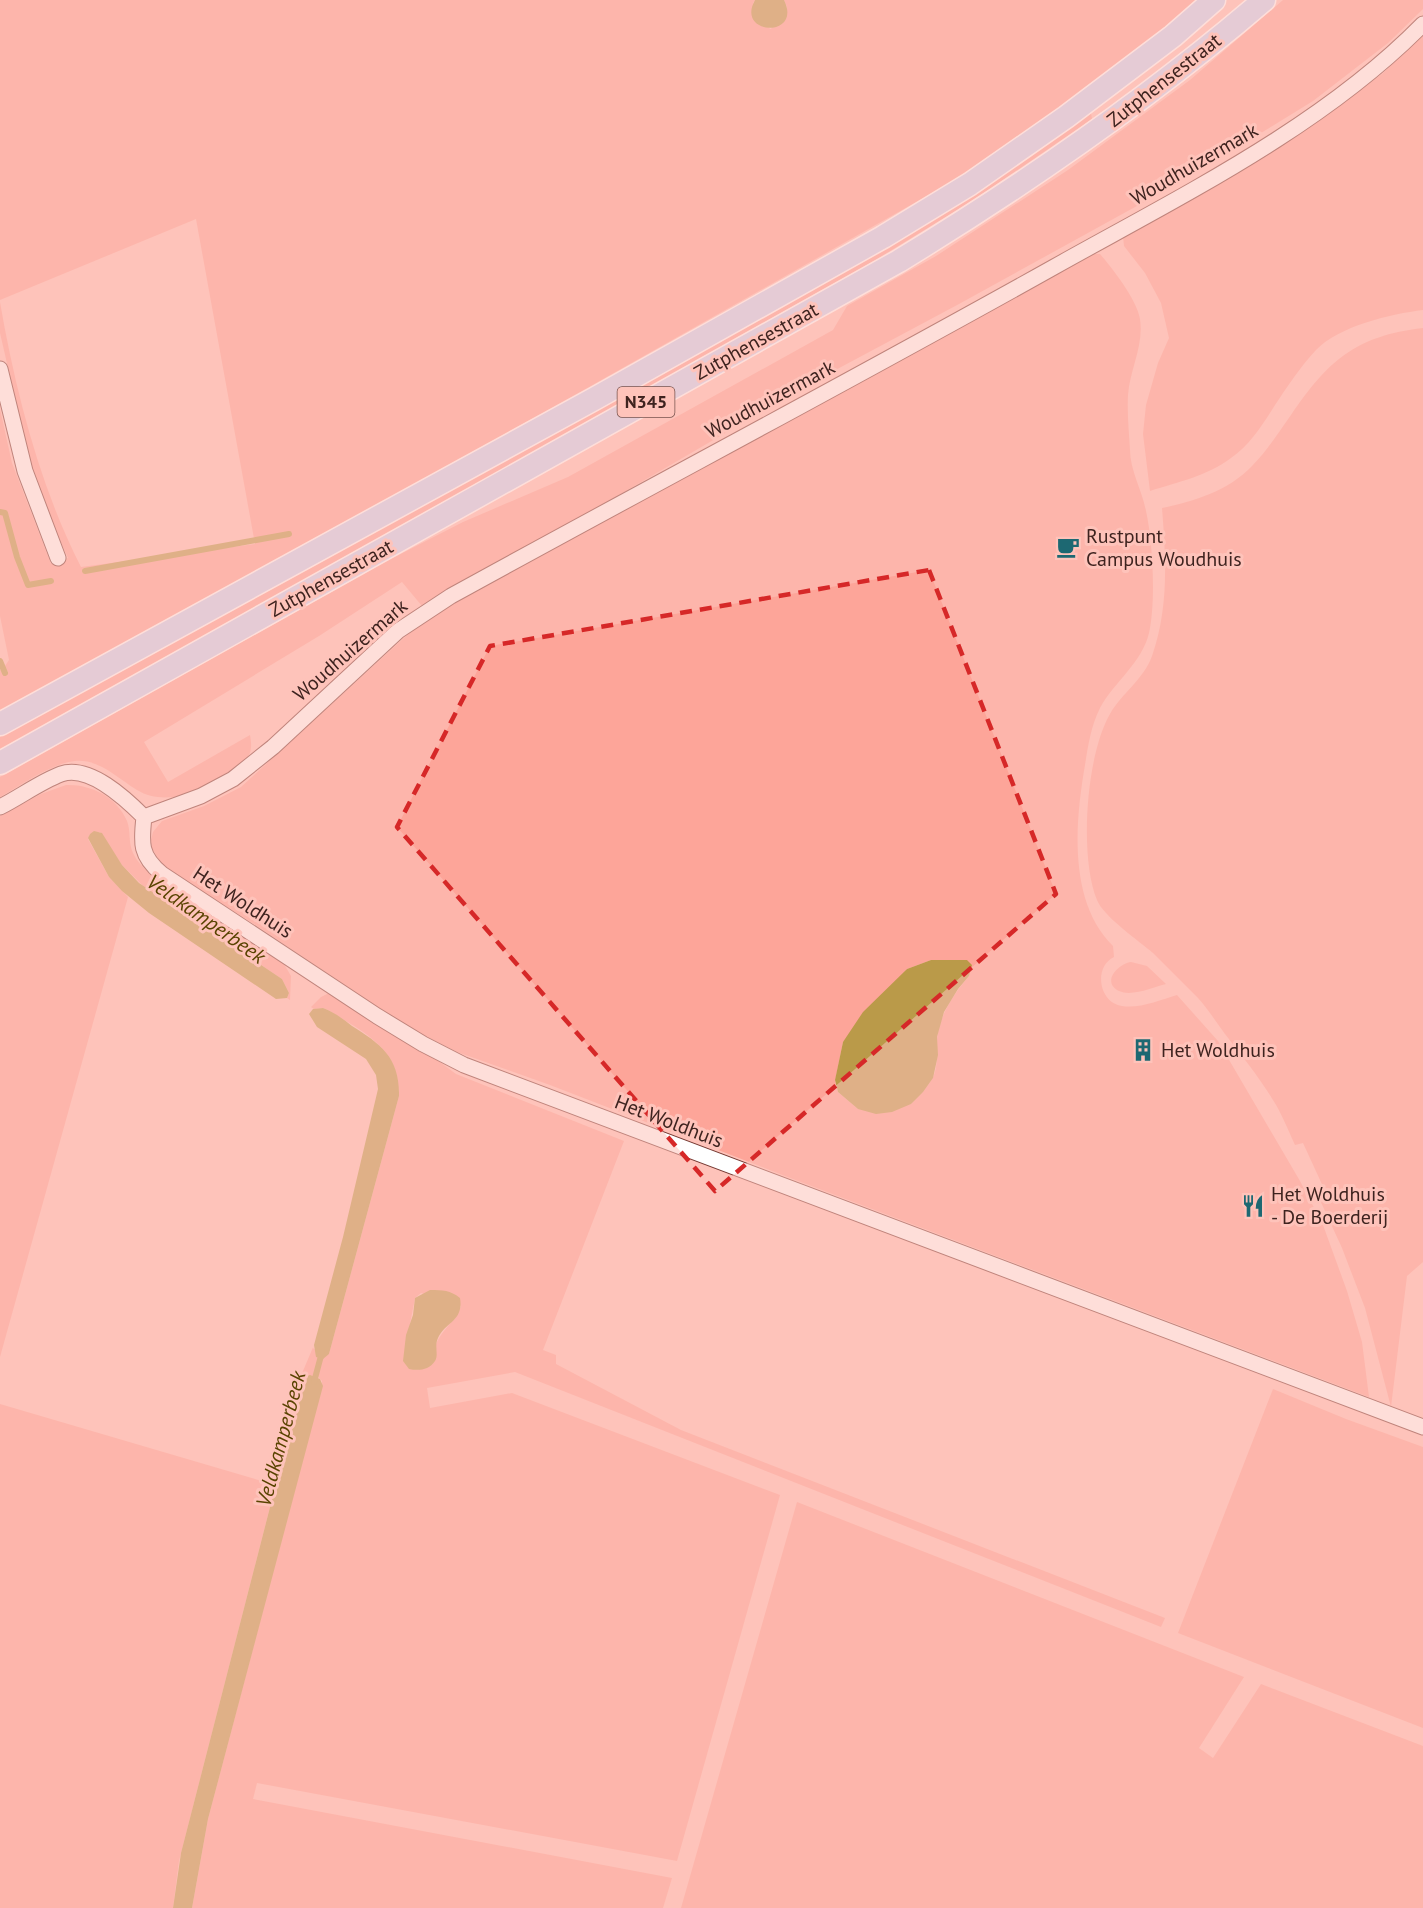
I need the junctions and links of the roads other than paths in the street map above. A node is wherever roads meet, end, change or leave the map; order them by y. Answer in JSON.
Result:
{"nodes":[{"id":1,"x":1214,"y":0,"type":"edge"},
{"id":2,"x":1264,"y":0,"type":"edge"},
{"id":3,"x":1423,"y":24,"type":"edge"},
{"id":4,"x":0,"y":369,"type":"edge"},
{"id":5,"x":58,"y":558,"type":"dead end"},
{"id":6,"x":0,"y":723,"type":"edge"},
{"id":7,"x":0,"y":763,"type":"edge"},
{"id":8,"x":0,"y":807,"type":"edge"},
{"id":9,"x":144,"y":817,"type":"junction"},
{"id":10,"x":1423,"y":1427,"type":"edge"}],
"edges":[{"from":1,"to":6,"type":"main road","name":"Zutphensestraat","number":"N345"},
{"from":2,"to":7,"type":"main road","name":"Zutphensestraat","number":"N345"},
{"from":3,"to":9,"type":"street","name":"Woudhuizermark"},
{"from":4,"to":5,"type":"street"},
{"from":8,"to":9,"type":"street"},
{"from":9,"to":10,"type":"street","name":"Het Woldhuis"}]}
